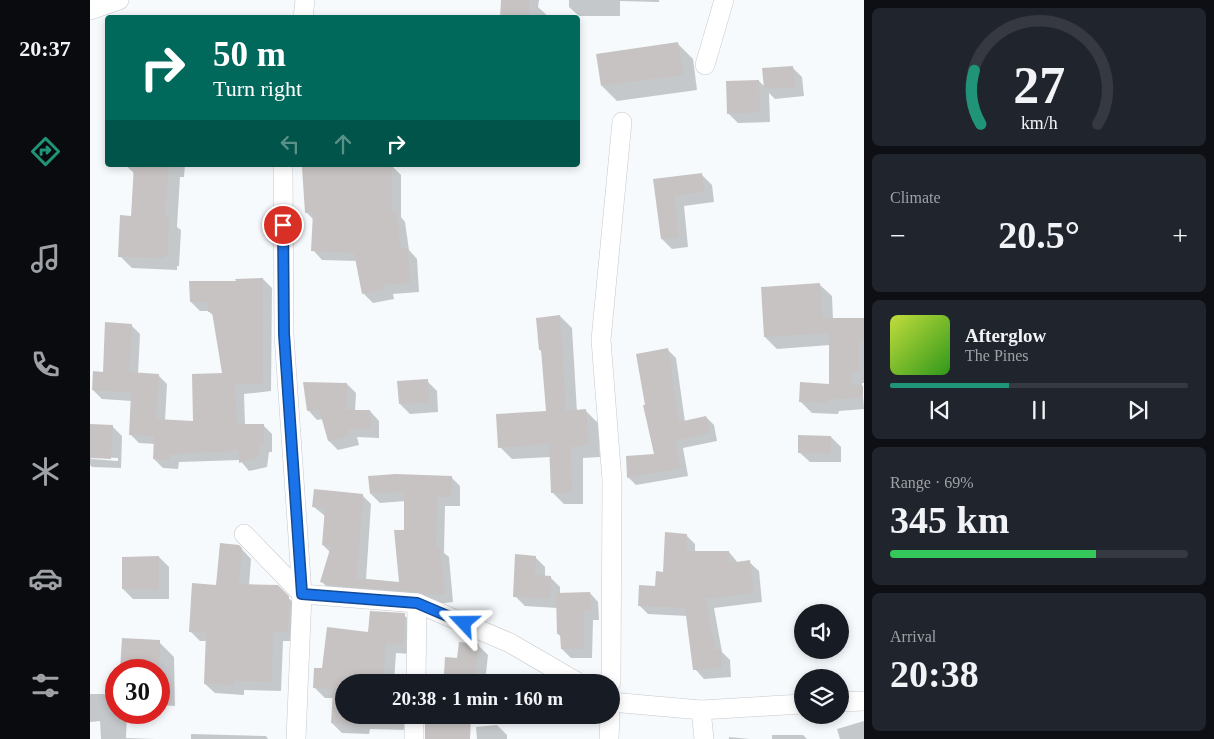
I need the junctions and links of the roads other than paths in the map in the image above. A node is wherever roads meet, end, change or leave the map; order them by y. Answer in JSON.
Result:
{"nodes":[{"id":1,"x":119,"y":0,"type":"edge"},
{"id":2,"x":305,"y":0,"type":"edge"},
{"id":3,"x":724,"y":0,"type":"edge"},
{"id":4,"x":90,"y":10,"type":"edge"},
{"id":5,"x":302,"y":15,"type":"edge"},
{"id":6,"x":705,"y":65,"type":"dead end"},
{"id":7,"x":622,"y":122,"type":"dead end"},
{"id":8,"x":283,"y":167,"type":"edge"},
{"id":9,"x":244,"y":534,"type":"dead end"},
{"id":10,"x":302,"y":594,"type":"junction"},
{"id":11,"x":417,"y":603,"type":"junction"},
{"id":12,"x":416,"y":674,"type":"edge"},
{"id":13,"x":563,"y":674,"type":"edge"},
{"id":14,"x":611,"y":674,"type":"edge"},
{"id":15,"x":864,"y":701,"type":"edge"},
{"id":16,"x":849,"y":702,"type":"edge"},
{"id":17,"x":620,"y":703,"type":"edge"},
{"id":18,"x":794,"y":704,"type":"edge"},
{"id":19,"x":700,"y":710,"type":"junction"},
{"id":20,"x":414,"y":724,"type":"edge"},
{"id":21,"x":610,"y":724,"type":"edge"},
{"id":22,"x":296,"y":739,"type":"edge"},
{"id":23,"x":414,"y":739,"type":"edge"},
{"id":24,"x":609,"y":739,"type":"edge"},
{"id":25,"x":704,"y":739,"type":"edge"}],
"edges":[{"from":1,"to":4,"type":"street"},
{"from":2,"to":5,"type":"street"},
{"from":3,"to":6,"type":"street"},
{"from":7,"to":14,"type":"street"},
{"from":8,"to":10,"type":"street"},
{"from":9,"to":10,"type":"street"},
{"from":10,"to":11,"type":"street"},
{"from":10,"to":22,"type":"street"},
{"from":11,"to":12,"type":"street"},
{"from":11,"to":13,"type":"street"},
{"from":15,"to":16,"type":"street"},
{"from":17,"to":19,"type":"street"},
{"from":18,"to":19,"type":"street"},
{"from":19,"to":25,"type":"street"},
{"from":20,"to":23,"type":"street"},
{"from":21,"to":24,"type":"street"}]}
